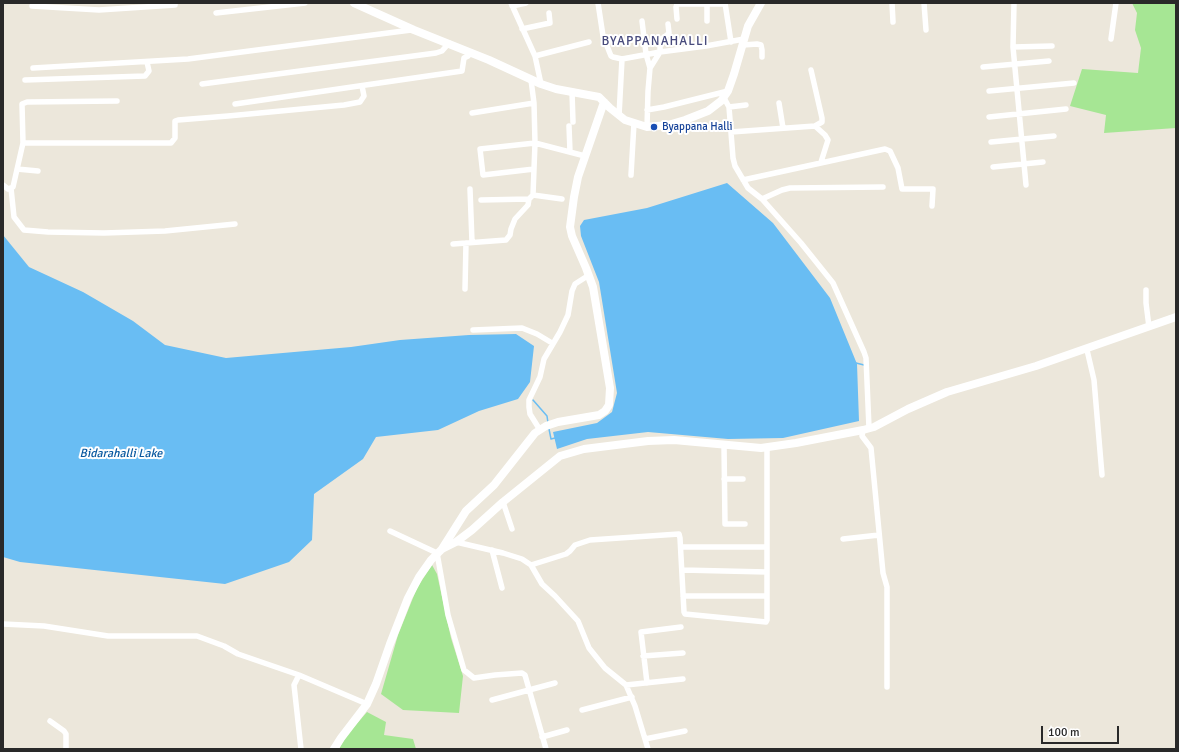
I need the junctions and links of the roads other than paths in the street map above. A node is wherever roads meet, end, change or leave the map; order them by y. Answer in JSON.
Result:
{"nodes":[{"id":1,"x":99,"y":3,"type":"edge"},
{"id":2,"x":175,"y":3,"type":"edge"},
{"id":3,"x":305,"y":3,"type":"edge"},
{"id":4,"x":354,"y":3,"type":"edge"},
{"id":5,"x":526,"y":3,"type":"edge"},
{"id":6,"x":598,"y":3,"type":"edge"},
{"id":7,"x":761,"y":3,"type":"edge"},
{"id":8,"x":892,"y":3,"type":"edge"},
{"id":9,"x":924,"y":3,"type":"edge"},
{"id":10,"x":1014,"y":3,"type":"edge"},
{"id":11,"x":1116,"y":3,"type":"edge"},
{"id":12,"x":511,"y":4,"type":"edge"},
{"id":13,"x":707,"y":4,"type":"junction"},
{"id":14,"x":725,"y":4,"type":"edge"},
{"id":15,"x":32,"y":6,"type":"dead end"},
{"id":16,"x":99,"y":10,"type":"junction"},
{"id":17,"x":216,"y":12,"type":"dead end"},
{"id":18,"x":549,"y":13,"type":"dead end"},
{"id":19,"x":677,"y":19,"type":"dead end"},
{"id":20,"x":642,"y":21,"type":"dead end"},
{"id":21,"x":707,"y":21,"type":"dead end"},
{"id":22,"x":894,"y":22,"type":"dead end"},
{"id":23,"x":668,"y":24,"type":"dead end"},
{"id":24,"x":414,"y":30,"type":"junction"},
{"id":25,"x":522,"y":30,"type":"junction"},
{"id":26,"x":926,"y":30,"type":"dead end"},
{"id":27,"x":1111,"y":39,"type":"dead end"},
{"id":28,"x":589,"y":42,"type":"dead end"},
{"id":29,"x":730,"y":42,"type":"junction"},
{"id":30,"x":743,"y":42,"type":"junction"},
{"id":31,"x":449,"y":44,"type":"junction"},
{"id":32,"x":1052,"y":46,"type":"dead end"},
{"id":33,"x":1013,"y":47,"type":"junction"},
{"id":34,"x":470,"y":52,"type":"junction"},
{"id":35,"x":660,"y":52,"type":"junction"},
{"id":36,"x":646,"y":54,"type":"junction"},
{"id":37,"x":535,"y":56,"type":"junction"},
{"id":38,"x":762,"y":57,"type":"dead end"},
{"id":39,"x":622,"y":59,"type":"junction"},
{"id":40,"x":1049,"y":61,"type":"dead end"},
{"id":41,"x":147,"y":62,"type":"junction"},
{"id":42,"x":1014,"y":63,"type":"junction"},
{"id":43,"x":983,"y":67,"type":"dead end"},
{"id":44,"x":33,"y":68,"type":"dead end"},
{"id":45,"x":650,"y":68,"type":"junction"},
{"id":46,"x":811,"y":70,"type":"dead end"},
{"id":47,"x":25,"y":80,"type":"dead end"},
{"id":48,"x":531,"y":80,"type":"junction"},
{"id":49,"x":1074,"y":83,"type":"dead end"},
{"id":50,"x":202,"y":84,"type":"dead end"},
{"id":51,"x":541,"y":84,"type":"junction"},
{"id":52,"x":362,"y":86,"type":"junction"},
{"id":53,"x":1017,"y":88,"type":"junction"},
{"id":54,"x":728,"y":91,"type":"junction"},
{"id":55,"x":990,"y":91,"type":"dead end"},
{"id":56,"x":572,"y":92,"type":"junction"},
{"id":57,"x":724,"y":98,"type":"junction"},
{"id":58,"x":117,"y":101,"type":"dead end"},
{"id":59,"x":604,"y":102,"type":"junction"},
{"id":60,"x":534,"y":103,"type":"junction"},
{"id":61,"x":779,"y":103,"type":"dead end"},
{"id":62,"x":235,"y":104,"type":"dead end"},
{"id":63,"x":746,"y":105,"type":"dead end"},
{"id":64,"x":729,"y":107,"type":"junction"},
{"id":65,"x":1066,"y":109,"type":"dead end"},
{"id":66,"x":647,"y":110,"type":"junction"},
{"id":67,"x":472,"y":113,"type":"dead end"},
{"id":68,"x":1019,"y":113,"type":"junction"},
{"id":69,"x":619,"y":116,"type":"junction"},
{"id":70,"x":989,"y":117,"type":"dead end"},
{"id":71,"x":634,"y":123,"type":"junction"},
{"id":72,"x":815,"y":126,"type":"junction"},
{"id":73,"x":647,"y":127,"type":"junction"},
{"id":74,"x":783,"y":128,"type":"junction"},
{"id":75,"x":731,"y":132,"type":"junction"},
{"id":76,"x":1054,"y":136,"type":"dead end"},
{"id":77,"x":1022,"y":139,"type":"junction"},
{"id":78,"x":991,"y":142,"type":"dead end"},
{"id":79,"x":23,"y":143,"type":"junction"},
{"id":80,"x":535,"y":143,"type":"junction"},
{"id":81,"x":570,"y":152,"type":"junction"},
{"id":82,"x":585,"y":156,"type":"junction"},
{"id":83,"x":821,"y":162,"type":"junction"},
{"id":84,"x":1043,"y":162,"type":"dead end"},
{"id":85,"x":1024,"y":164,"type":"junction"},
{"id":86,"x":994,"y":167,"type":"dead end"},
{"id":87,"x":17,"y":169,"type":"junction"},
{"id":88,"x":534,"y":169,"type":"junction"},
{"id":89,"x":38,"y":171,"type":"dead end"},
{"id":90,"x":631,"y":174,"type":"dead end"},
{"id":91,"x":743,"y":180,"type":"junction"},
{"id":92,"x":3,"y":185,"type":"edge"},
{"id":93,"x":1026,"y":185,"type":"dead end"},
{"id":94,"x":883,"y":187,"type":"dead end"},
{"id":95,"x":11,"y":188,"type":"junction"},
{"id":96,"x":470,"y":189,"type":"dead end"},
{"id":97,"x":531,"y":197,"type":"junction"},
{"id":98,"x":562,"y":199,"type":"dead end"},
{"id":99,"x":762,"y":199,"type":"junction"},
{"id":100,"x":481,"y":200,"type":"dead end"},
{"id":101,"x":932,"y":206,"type":"dead end"},
{"id":102,"x":235,"y":224,"type":"dead end"},
{"id":103,"x":469,"y":243,"type":"junction"},
{"id":104,"x":453,"y":244,"type":"dead end"},
{"id":105,"x":589,"y":274,"type":"junction"},
{"id":106,"x":465,"y":289,"type":"dead end"},
{"id":107,"x":1146,"y":290,"type":"dead end"},
{"id":108,"x":1176,"y":317,"type":"edge"},
{"id":109,"x":1149,"y":327,"type":"junction"},
{"id":110,"x":473,"y":330,"type":"dead end"},
{"id":111,"x":552,"y":343,"type":"junction"},
{"id":112,"x":1087,"y":350,"type":"junction"},
{"id":113,"x":543,"y":428,"type":"junction"},
{"id":114,"x":866,"y":429,"type":"junction"},
{"id":115,"x":724,"y":445,"type":"junction"},
{"id":116,"x":767,"y":448,"type":"junction"},
{"id":117,"x":1102,"y":475,"type":"dead end"},
{"id":118,"x":743,"y":478,"type":"dead end"},
{"id":119,"x":724,"y":479,"type":"junction"},
{"id":120,"x":503,"y":502,"type":"junction"},
{"id":121,"x":745,"y":524,"type":"dead end"},
{"id":122,"x":512,"y":529,"type":"dead end"},
{"id":123,"x":390,"y":531,"type":"dead end"},
{"id":124,"x":879,"y":535,"type":"junction"},
{"id":125,"x":843,"y":539,"type":"dead end"},
{"id":126,"x":456,"y":542,"type":"junction"},
{"id":127,"x":681,"y":547,"type":"junction"},
{"id":128,"x":767,"y":547,"type":"junction"},
{"id":129,"x":492,"y":550,"type":"junction"},
{"id":130,"x":440,"y":551,"type":"junction"},
{"id":131,"x":531,"y":565,"type":"junction"},
{"id":132,"x":682,"y":570,"type":"junction"},
{"id":133,"x":767,"y":572,"type":"junction"},
{"id":134,"x":502,"y":588,"type":"dead end"},
{"id":135,"x":683,"y":596,"type":"junction"},
{"id":136,"x":766,"y":596,"type":"junction"},
{"id":137,"x":3,"y":624,"type":"edge"},
{"id":138,"x":681,"y":627,"type":"dead end"},
{"id":139,"x":683,"y":653,"type":"dead end"},
{"id":140,"x":643,"y":656,"type":"junction"},
{"id":141,"x":299,"y":674,"type":"junction"},
{"id":142,"x":683,"y":679,"type":"dead end"},
{"id":143,"x":647,"y":683,"type":"junction"},
{"id":144,"x":555,"y":684,"type":"dead end"},
{"id":145,"x":626,"y":685,"type":"junction"},
{"id":146,"x":888,"y":687,"type":"dead end"},
{"id":147,"x":530,"y":690,"type":"junction"},
{"id":148,"x":632,"y":697,"type":"junction"},
{"id":149,"x":492,"y":700,"type":"dead end"},
{"id":150,"x":367,"y":704,"type":"junction"},
{"id":151,"x":582,"y":710,"type":"dead end"},
{"id":152,"x":50,"y":722,"type":"dead end"},
{"id":153,"x":567,"y":730,"type":"dead end"},
{"id":154,"x":685,"y":732,"type":"dead end"},
{"id":155,"x":542,"y":737,"type":"junction"},
{"id":156,"x":645,"y":739,"type":"junction"},
{"id":157,"x":66,"y":749,"type":"edge"},
{"id":158,"x":301,"y":749,"type":"edge"},
{"id":159,"x":334,"y":749,"type":"edge"},
{"id":160,"x":546,"y":749,"type":"edge"},
{"id":161,"x":648,"y":749,"type":"edge"}],
"edges":[{"from":1,"to":16,"type":"street"},
{"from":2,"to":16,"type":"street"},
{"from":3,"to":17,"type":"street"},
{"from":4,"to":24,"type":"street"},
{"from":5,"to":12,"type":"street"},
{"from":6,"to":39,"type":"street"},
{"from":7,"to":30,"type":"street"},
{"from":8,"to":22,"type":"street"},
{"from":9,"to":26,"type":"street"},
{"from":10,"to":33,"type":"street"},
{"from":11,"to":27,"type":"street"},
{"from":12,"to":25,"type":"street"},
{"from":13,"to":14,"type":"street"},
{"from":13,"to":19,"type":"street"},
{"from":13,"to":21,"type":"street"},
{"from":14,"to":29,"type":"street"},
{"from":15,"to":16,"type":"street"},
{"from":18,"to":25,"type":"street"},
{"from":20,"to":36,"type":"street"},
{"from":23,"to":35,"type":"street"},
{"from":24,"to":31,"type":"street"},
{"from":24,"to":41,"type":"street"},
{"from":25,"to":37,"type":"street"},
{"from":28,"to":37,"type":"street"},
{"from":29,"to":30,"type":"street"},
{"from":29,"to":35,"type":"street"},
{"from":30,"to":38,"type":"street"},
{"from":30,"to":54,"type":"street"},
{"from":31,"to":34,"type":"street"},
{"from":31,"to":50,"type":"street"},
{"from":32,"to":33,"type":"street"},
{"from":33,"to":42,"type":"street"},
{"from":34,"to":48,"type":"street"},
{"from":34,"to":52,"type":"street"},
{"from":35,"to":36,"type":"street"},
{"from":35,"to":45,"type":"street"},
{"from":36,"to":39,"type":"street"},
{"from":36,"to":45,"type":"street"},
{"from":37,"to":51,"type":"street"},
{"from":39,"to":69,"type":"street"},
{"from":40,"to":42,"type":"street"},
{"from":41,"to":44,"type":"street"},
{"from":41,"to":47,"type":"street"},
{"from":42,"to":43,"type":"street"},
{"from":42,"to":53,"type":"street"},
{"from":45,"to":66,"type":"street"},
{"from":46,"to":72,"type":"street"},
{"from":48,"to":51,"type":"street"},
{"from":48,"to":60,"type":"street"},
{"from":49,"to":53,"type":"street"},
{"from":51,"to":56,"type":"street"},
{"from":52,"to":62,"type":"street"},
{"from":52,"to":79,"type":"street"},
{"from":53,"to":55,"type":"street"},
{"from":53,"to":68,"type":"street"},
{"from":54,"to":57,"type":"street"},
{"from":54,"to":66,"type":"street"},
{"from":56,"to":59,"type":"street"},
{"from":56,"to":81,"type":"street"},
{"from":57,"to":64,"type":"street"},
{"from":57,"to":73,"type":"street"},
{"from":58,"to":79,"type":"street"},
{"from":59,"to":69,"type":"street"},
{"from":59,"to":82,"type":"street"},
{"from":60,"to":67,"type":"street"},
{"from":60,"to":80,"type":"street"},
{"from":61,"to":74,"type":"street"},
{"from":63,"to":64,"type":"street"},
{"from":64,"to":75,"type":"street"},
{"from":65,"to":68,"type":"street"},
{"from":66,"to":73,"type":"street"},
{"from":68,"to":70,"type":"street"},
{"from":68,"to":77,"type":"street"},
{"from":69,"to":71,"type":"street"},
{"from":71,"to":73,"type":"street"},
{"from":71,"to":90,"type":"street"},
{"from":72,"to":74,"type":"street"},
{"from":72,"to":83,"type":"street"},
{"from":74,"to":75,"type":"street"},
{"from":75,"to":91,"type":"street"},
{"from":76,"to":77,"type":"street"},
{"from":77,"to":78,"type":"street"},
{"from":77,"to":85,"type":"street"},
{"from":79,"to":87,"type":"street"},
{"from":80,"to":81,"type":"street"},
{"from":80,"to":88,"type":"street"},
{"from":80,"to":88,"type":"street"},
{"from":81,"to":82,"type":"street"},
{"from":82,"to":105,"type":"street"},
{"from":83,"to":91,"type":"street"},
{"from":83,"to":101,"type":"street"},
{"from":84,"to":85,"type":"street"},
{"from":85,"to":86,"type":"street"},
{"from":85,"to":93,"type":"street"},
{"from":87,"to":89,"type":"street"},
{"from":87,"to":95,"type":"street"},
{"from":88,"to":97,"type":"street"},
{"from":91,"to":99,"type":"street"},
{"from":92,"to":95,"type":"street"},
{"from":94,"to":99,"type":"street"},
{"from":95,"to":102,"type":"street"},
{"from":96,"to":103,"type":"street"},
{"from":97,"to":98,"type":"street"},
{"from":97,"to":100,"type":"street"},
{"from":97,"to":103,"type":"street"},
{"from":99,"to":114,"type":"street"},
{"from":103,"to":104,"type":"street"},
{"from":103,"to":106,"type":"street"},
{"from":105,"to":111,"type":"street"},
{"from":105,"to":113,"type":"street"},
{"from":107,"to":109,"type":"street"},
{"from":108,"to":109,"type":"street"},
{"from":109,"to":112,"type":"street"},
{"from":110,"to":111,"type":"street"},
{"from":111,"to":113,"type":"street"},
{"from":112,"to":114,"type":"street"},
{"from":112,"to":117,"type":"street"},
{"from":113,"to":130,"type":"street"},
{"from":114,"to":116,"type":"street"},
{"from":114,"to":124,"type":"street"},
{"from":115,"to":116,"type":"street"},
{"from":115,"to":119,"type":"street"},
{"from":115,"to":120,"type":"street"},
{"from":116,"to":128,"type":"street"},
{"from":118,"to":119,"type":"street"},
{"from":119,"to":121,"type":"street"},
{"from":120,"to":122,"type":"street"},
{"from":120,"to":126,"type":"street"},
{"from":123,"to":130,"type":"street"},
{"from":124,"to":125,"type":"street"},
{"from":124,"to":146,"type":"street"},
{"from":126,"to":129,"type":"street"},
{"from":126,"to":130,"type":"street"},
{"from":127,"to":128,"type":"street"},
{"from":127,"to":131,"type":"street"},
{"from":127,"to":132,"type":"street"},
{"from":128,"to":133,"type":"street"},
{"from":129,"to":131,"type":"street"},
{"from":129,"to":134,"type":"street"},
{"from":130,"to":147,"type":"street"},
{"from":130,"to":150,"type":"street"},
{"from":131,"to":145,"type":"street"},
{"from":132,"to":133,"type":"street"},
{"from":132,"to":135,"type":"street"},
{"from":133,"to":136,"type":"street"},
{"from":135,"to":136,"type":"street"},
{"from":135,"to":136,"type":"street"},
{"from":137,"to":141,"type":"street"},
{"from":138,"to":140,"type":"street"},
{"from":139,"to":140,"type":"street"},
{"from":140,"to":143,"type":"street"},
{"from":141,"to":150,"type":"street"},
{"from":141,"to":158,"type":"street"},
{"from":142,"to":143,"type":"street"},
{"from":143,"to":145,"type":"street"},
{"from":144,"to":147,"type":"street"},
{"from":145,"to":148,"type":"street"},
{"from":147,"to":149,"type":"street"},
{"from":147,"to":155,"type":"street"},
{"from":148,"to":151,"type":"street"},
{"from":148,"to":156,"type":"street"},
{"from":150,"to":159,"type":"street"},
{"from":152,"to":157,"type":"street"},
{"from":153,"to":155,"type":"street"},
{"from":154,"to":156,"type":"street"},
{"from":155,"to":160,"type":"street"},
{"from":156,"to":161,"type":"street"}]}
